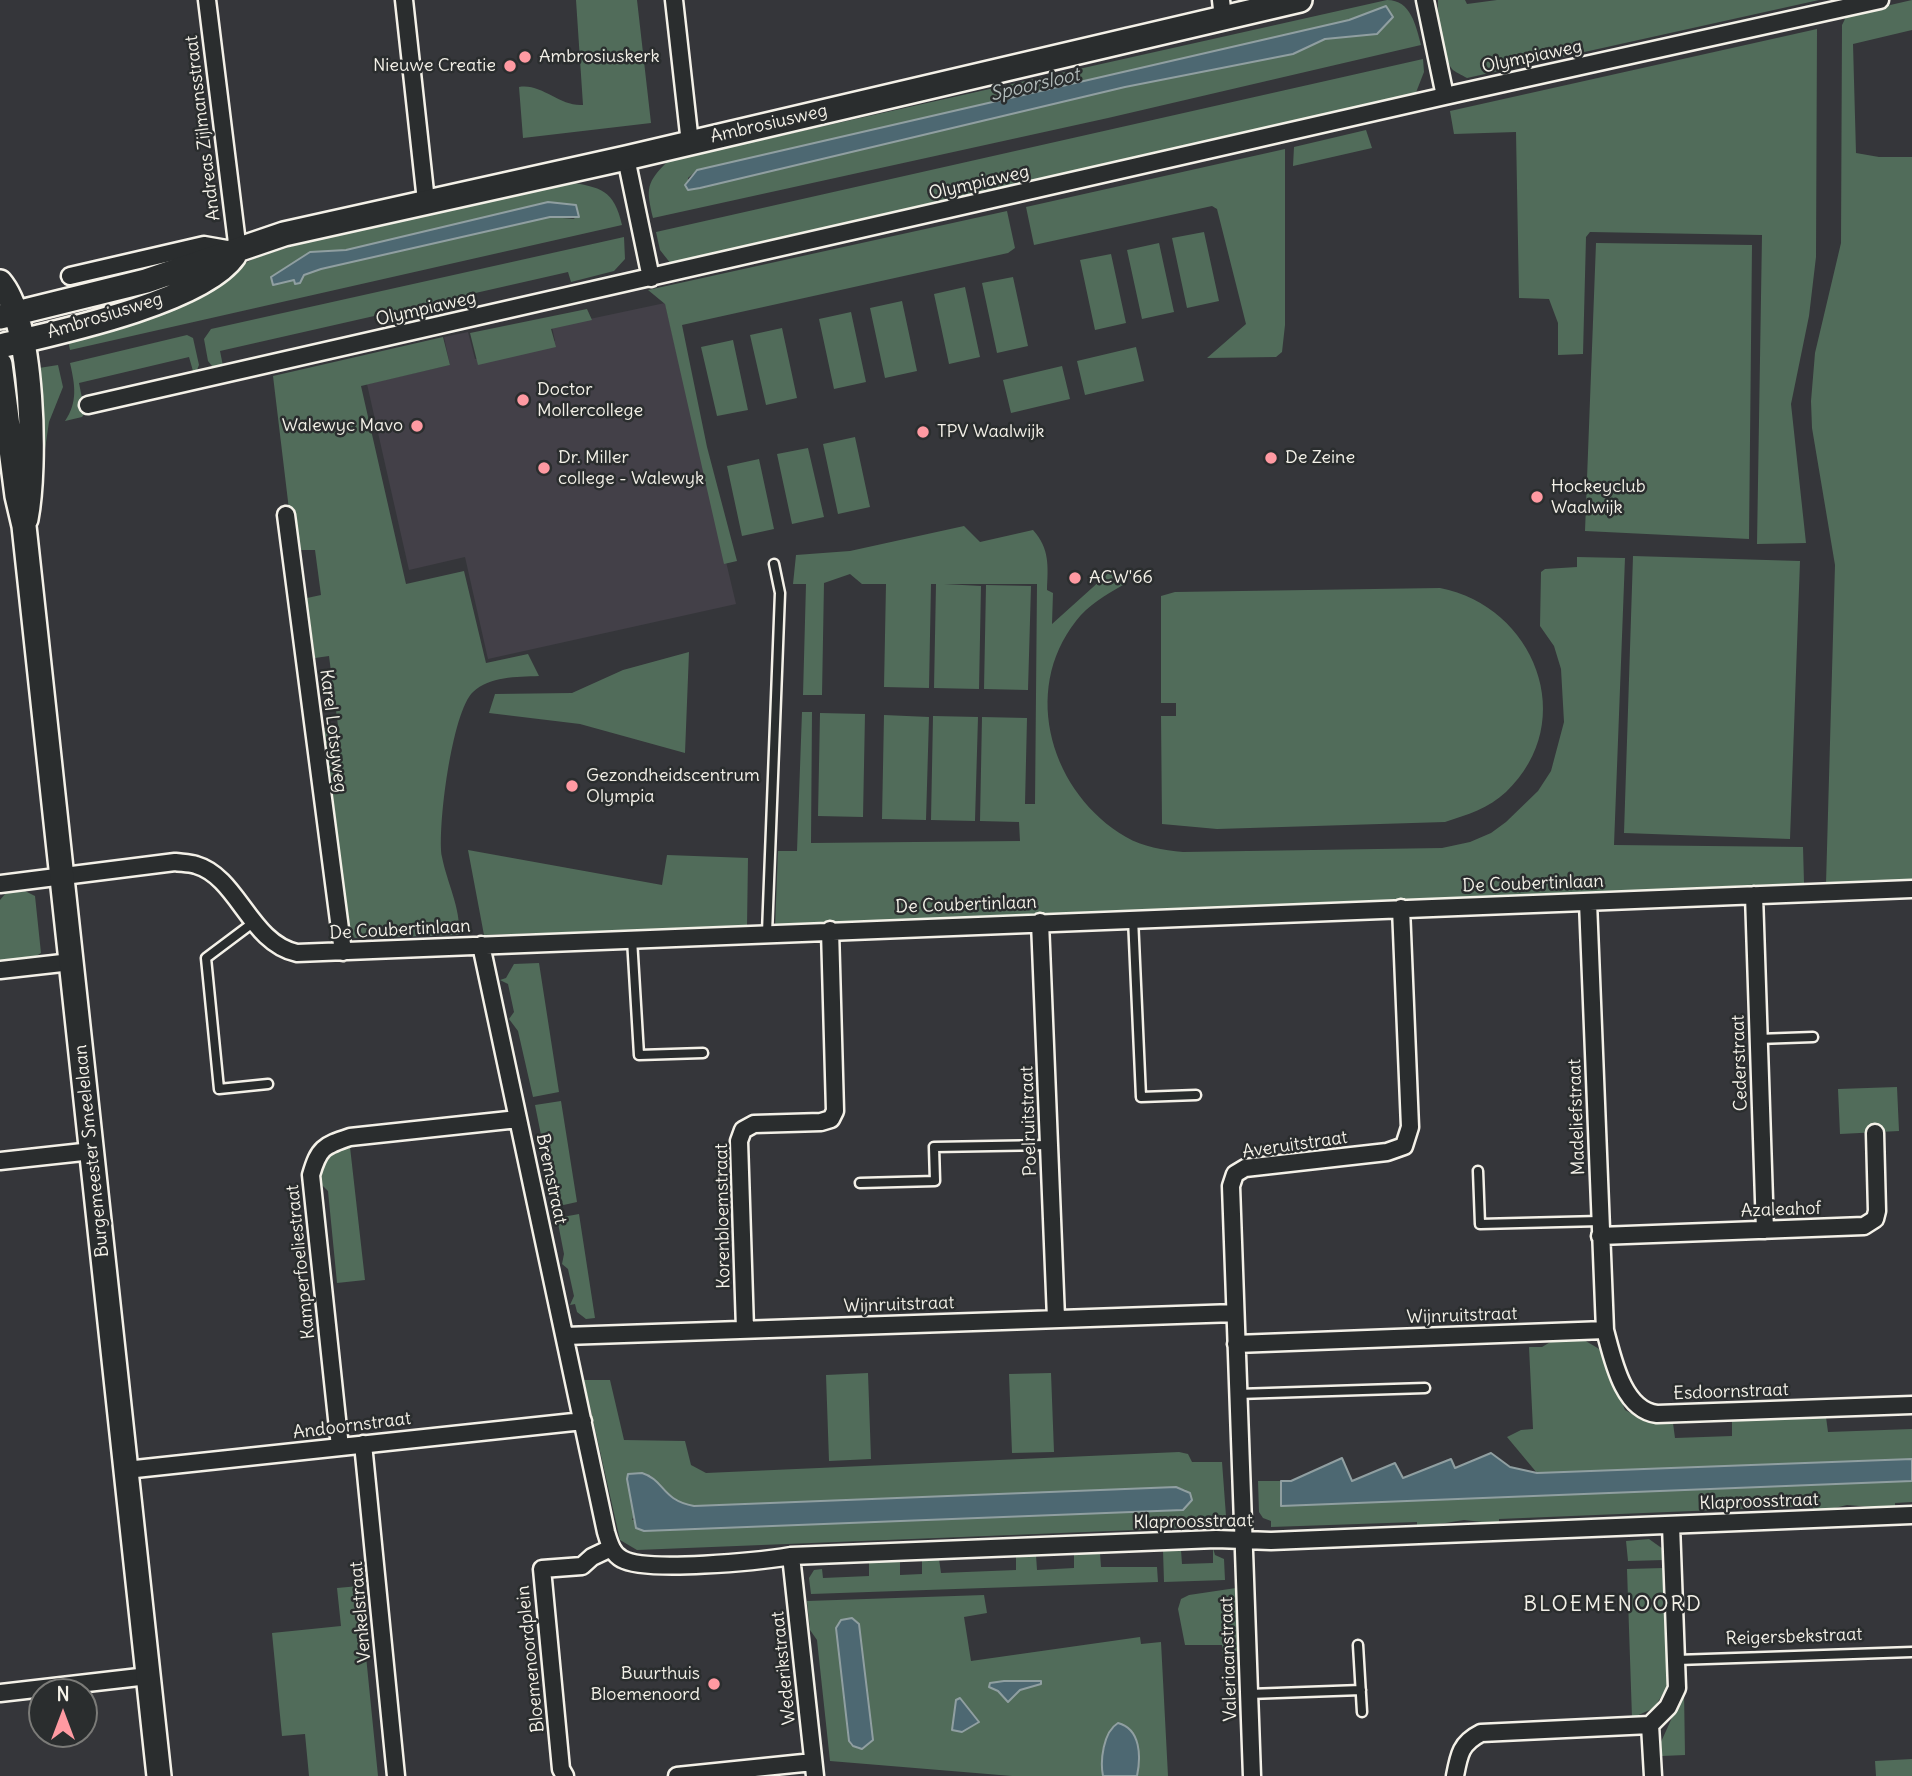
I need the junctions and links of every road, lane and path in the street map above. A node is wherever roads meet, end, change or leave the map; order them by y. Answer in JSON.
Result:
{"nodes":[{"id":1,"x":207,"y":0,"type":"edge"},
{"id":2,"x":404,"y":0,"type":"edge"},
{"id":3,"x":674,"y":0,"type":"edge"},
{"id":4,"x":1300,"y":0,"type":"edge"},
{"id":5,"x":1425,"y":0,"type":"edge"},
{"id":6,"x":1880,"y":0,"type":"edge"},
{"id":7,"x":1222,"y":9,"type":"edge"},
{"id":8,"x":1445,"y":96,"type":"junction"},
{"id":9,"x":690,"y":143,"type":"junction"},
{"id":10,"x":626,"y":158,"type":"junction"},
{"id":11,"x":426,"y":201,"type":"junction"},
{"id":12,"x":236,"y":241,"type":"junction"},
{"id":13,"x":70,"y":276,"type":"dead end"},
{"id":14,"x":650,"y":278,"type":"junction"},
{"id":15,"x":105,"y":280,"type":"junction"},
{"id":16,"x":0,"y":282,"type":"edge"},
{"id":17,"x":9,"y":315,"type":"edge"},
{"id":18,"x":11,"y":343,"type":"edge"},
{"id":19,"x":0,"y":365,"type":"edge"},
{"id":20,"x":88,"y":405,"type":"dead end"},
{"id":21,"x":286,"y":515,"type":"dead end"},
{"id":22,"x":24,"y":526,"type":"junction"},
{"id":23,"x":774,"y":564,"type":"dead end"},
{"id":24,"x":60,"y":876,"type":"junction"},
{"id":25,"x":0,"y":884,"type":"edge"},
{"id":26,"x":1912,"y":889,"type":"edge"},
{"id":27,"x":1754,"y":895,"type":"junction"},
{"id":28,"x":1588,"y":902,"type":"junction"},
{"id":29,"x":1401,"y":908,"type":"junction"},
{"id":30,"x":1133,"y":918,"type":"junction"},
{"id":31,"x":254,"y":922,"type":"junction"},
{"id":32,"x":1040,"y":922,"type":"junction"},
{"id":33,"x":830,"y":930,"type":"junction"},
{"id":34,"x":767,"y":933,"type":"junction"},
{"id":35,"x":632,"y":939,"type":"junction"},
{"id":36,"x":481,"y":945,"type":"junction"},
{"id":37,"x":343,"y":952,"type":"junction"},
{"id":38,"x":71,"y":962,"type":"junction"},
{"id":39,"x":0,"y":970,"type":"edge"},
{"id":40,"x":1813,"y":1037,"type":"dead end"},
{"id":41,"x":1758,"y":1039,"type":"junction"},
{"id":42,"x":703,"y":1053,"type":"dead end"},
{"id":43,"x":268,"y":1084,"type":"dead end"},
{"id":44,"x":1196,"y":1095,"type":"dead end"},
{"id":45,"x":518,"y":1119,"type":"junction"},
{"id":46,"x":1875,"y":1133,"type":"dead end"},
{"id":47,"x":1049,"y":1145,"type":"junction"},
{"id":48,"x":92,"y":1151,"type":"junction"},
{"id":49,"x":0,"y":1161,"type":"edge"},
{"id":50,"x":1478,"y":1171,"type":"dead end"},
{"id":51,"x":860,"y":1183,"type":"dead end"},
{"id":52,"x":1600,"y":1228,"type":"junction"},
{"id":53,"x":1765,"y":1230,"type":"junction"},
{"id":54,"x":1235,"y":1312,"type":"junction"},
{"id":55,"x":1056,"y":1318,"type":"junction"},
{"id":56,"x":746,"y":1329,"type":"junction"},
{"id":57,"x":1605,"y":1330,"type":"junction"},
{"id":58,"x":565,"y":1336,"type":"junction"},
{"id":59,"x":1236,"y":1344,"type":"junction"},
{"id":60,"x":1425,"y":1388,"type":"dead end"},
{"id":61,"x":1238,"y":1394,"type":"junction"},
{"id":62,"x":1912,"y":1405,"type":"edge"},
{"id":63,"x":583,"y":1421,"type":"junction"},
{"id":64,"x":363,"y":1444,"type":"junction"},
{"id":65,"x":340,"y":1447,"type":"junction"},
{"id":66,"x":126,"y":1470,"type":"junction"},
{"id":67,"x":1912,"y":1515,"type":"edge"},
{"id":68,"x":1671,"y":1525,"type":"junction"},
{"id":69,"x":1243,"y":1540,"type":"junction"},
{"id":70,"x":611,"y":1548,"type":"junction"},
{"id":71,"x":791,"y":1556,"type":"junction"},
{"id":72,"x":1358,"y":1645,"type":"dead end"},
{"id":73,"x":1912,"y":1652,"type":"edge"},
{"id":74,"x":1677,"y":1660,"type":"junction"},
{"id":75,"x":148,"y":1676,"type":"junction"},
{"id":76,"x":1361,"y":1690,"type":"junction"},
{"id":77,"x":0,"y":1693,"type":"edge"},
{"id":78,"x":1249,"y":1694,"type":"junction"},
{"id":79,"x":1362,"y":1712,"type":"dead end"},
{"id":80,"x":1650,"y":1725,"type":"junction"},
{"id":81,"x":814,"y":1769,"type":"edge"},
{"id":82,"x":159,"y":1776,"type":"edge"},
{"id":83,"x":396,"y":1776,"type":"edge"},
{"id":84,"x":565,"y":1776,"type":"edge"},
{"id":85,"x":677,"y":1776,"type":"edge"},
{"id":86,"x":1252,"y":1776,"type":"edge"},
{"id":87,"x":1455,"y":1776,"type":"edge"},
{"id":88,"x":1653,"y":1776,"type":"edge"}],
"edges":[{"from":1,"to":12,"type":"street","name":"Andreas Zijlmansstraat"},
{"from":2,"to":11,"type":"street"},
{"from":3,"to":9,"type":"street"},
{"from":4,"to":7,"type":"street","name":"Ambrosiusweg"},
{"from":5,"to":8,"type":"street"},
{"from":6,"to":8,"type":"street","name":"Olympiaweg"},
{"from":7,"to":9,"type":"street","name":"Ambrosiusweg"},
{"from":8,"to":14,"type":"street","name":"Olympiaweg"},
{"from":9,"to":10,"type":"street","name":"Ambrosiusweg"},
{"from":10,"to":11,"type":"street","name":"Ambrosiusweg"},
{"from":10,"to":14,"type":"street"},
{"from":11,"to":12,"type":"street","name":"Ambrosiusweg"},
{"from":12,"to":15,"type":"street","name":"Ambrosiusweg"},
{"from":12,"to":15,"type":"street","name":"Ambrosiusweg"},
{"from":12,"to":18,"type":"street","name":"Ambrosiusweg"},
{"from":13,"to":15,"type":"street","name":"Ambrosiusweg"},
{"from":14,"to":20,"type":"street","name":"Olympiaweg"},
{"from":15,"to":17,"type":"street","name":"Ambrosiusweg"},
{"from":16,"to":17,"type":"street","name":"Burgemeester Smeelelaan"},
{"from":17,"to":18,"type":"street","name":"Burgemeester Smeelelaan"},
{"from":18,"to":22,"type":"street","name":"Burgemeester Smeelelaan"},
{"from":19,"to":22,"type":"street","name":"Burgemeester Smeelelaan"},
{"from":21,"to":37,"type":"street","name":"Karel Lotsyweg"},
{"from":22,"to":24,"type":"street","name":"Burgemeester Smeelelaan"},
{"from":23,"to":34,"type":"lane"},
{"from":24,"to":25,"type":"street"},
{"from":24,"to":31,"type":"street","name":"De Coubertinlaan"},
{"from":24,"to":38,"type":"street","name":"Burgemeester Smeelelaan"},
{"from":26,"to":27,"type":"street","name":"De Coubertinlaan"},
{"from":27,"to":28,"type":"street","name":"De Coubertinlaan"},
{"from":27,"to":41,"type":"street","name":"Cederstraat"},
{"from":28,"to":29,"type":"street","name":"De Coubertinlaan"},
{"from":28,"to":52,"type":"street","name":"Madeliefstraat"},
{"from":29,"to":30,"type":"street","name":"De Coubertinlaan"},
{"from":29,"to":54,"type":"street","name":"Averuitstraat"},
{"from":30,"to":32,"type":"street","name":"De Coubertinlaan"},
{"from":30,"to":44,"type":"lane"},
{"from":31,"to":37,"type":"street","name":"De Coubertinlaan"},
{"from":31,"to":43,"type":"lane"},
{"from":32,"to":33,"type":"street","name":"De Coubertinlaan"},
{"from":32,"to":47,"type":"street","name":"Poelruitstraat"},
{"from":33,"to":34,"type":"street","name":"De Coubertinlaan"},
{"from":33,"to":56,"type":"street","name":"Korenbloemstraat"},
{"from":34,"to":35,"type":"street","name":"De Coubertinlaan"},
{"from":35,"to":36,"type":"street","name":"De Coubertinlaan"},
{"from":35,"to":42,"type":"lane"},
{"from":36,"to":37,"type":"street","name":"De Coubertinlaan"},
{"from":36,"to":45,"type":"street","name":"Bremstraat"},
{"from":38,"to":39,"type":"street"},
{"from":38,"to":48,"type":"street","name":"Burgemeester Smeelelaan"},
{"from":40,"to":41,"type":"lane"},
{"from":41,"to":53,"type":"street","name":"Cederstraat"},
{"from":45,"to":58,"type":"street","name":"Bremstraat"},
{"from":45,"to":65,"type":"street","name":"Kamperfoeliestraat"},
{"from":46,"to":53,"type":"street","name":"Azaleahof"},
{"from":47,"to":51,"type":"lane"},
{"from":47,"to":55,"type":"street","name":"Poelruitstraat"},
{"from":48,"to":49,"type":"street"},
{"from":48,"to":66,"type":"street","name":"Burgemeester Smeelelaan"},
{"from":50,"to":52,"type":"lane"},
{"from":52,"to":53,"type":"street","name":"Azaleahof"},
{"from":52,"to":57,"type":"street","name":"Madeliefstraat"},
{"from":54,"to":55,"type":"street","name":"Wijnruitstraat"},
{"from":54,"to":59,"type":"street","name":"Averuitstraat"},
{"from":55,"to":56,"type":"street","name":"Wijnruitstraat"},
{"from":56,"to":58,"type":"street","name":"Wijnruitstraat"},
{"from":57,"to":59,"type":"street","name":"Wijnruitstraat"},
{"from":57,"to":62,"type":"street","name":"Esdoornstraat"},
{"from":58,"to":63,"type":"street","name":"Bremstraat"},
{"from":59,"to":61,"type":"street","name":"Averuitstraat"},
{"from":60,"to":61,"type":"lane"},
{"from":61,"to":69,"type":"street","name":"Averuitstraat"},
{"from":63,"to":64,"type":"street","name":"Andoornstraat"},
{"from":63,"to":70,"type":"street"},
{"from":64,"to":65,"type":"street","name":"Andoornstraat"},
{"from":64,"to":83,"type":"street","name":"Venkelstraat"},
{"from":65,"to":66,"type":"street","name":"Andoornstraat"},
{"from":66,"to":75,"type":"street","name":"Burgemeester Smeelelaan"},
{"from":67,"to":68,"type":"street","name":"Klaproosstraat"},
{"from":68,"to":69,"type":"street","name":"Klaproosstraat"},
{"from":68,"to":74,"type":"street"},
{"from":69,"to":71,"type":"street","name":"Klaproosstraat"},
{"from":69,"to":78,"type":"street","name":"Valeriaanstraat"},
{"from":70,"to":71,"type":"street","name":"Klaproosstraat"},
{"from":70,"to":84,"type":"street","name":"Bloemenoordplein"},
{"from":71,"to":81,"type":"street","name":"Wederikstraat"},
{"from":72,"to":76,"type":"lane"},
{"from":73,"to":74,"type":"lane","name":"Reigersbekstraat"},
{"from":74,"to":80,"type":"street"},
{"from":75,"to":77,"type":"street"},
{"from":75,"to":82,"type":"street","name":"Burgemeester Smeelelaan"},
{"from":76,"to":78,"type":"lane"},
{"from":76,"to":79,"type":"lane"},
{"from":78,"to":86,"type":"street","name":"Valeriaanstraat"},
{"from":80,"to":87,"type":"street"},
{"from":80,"to":88,"type":"street"},
{"from":81,"to":85,"type":"street"}]}
